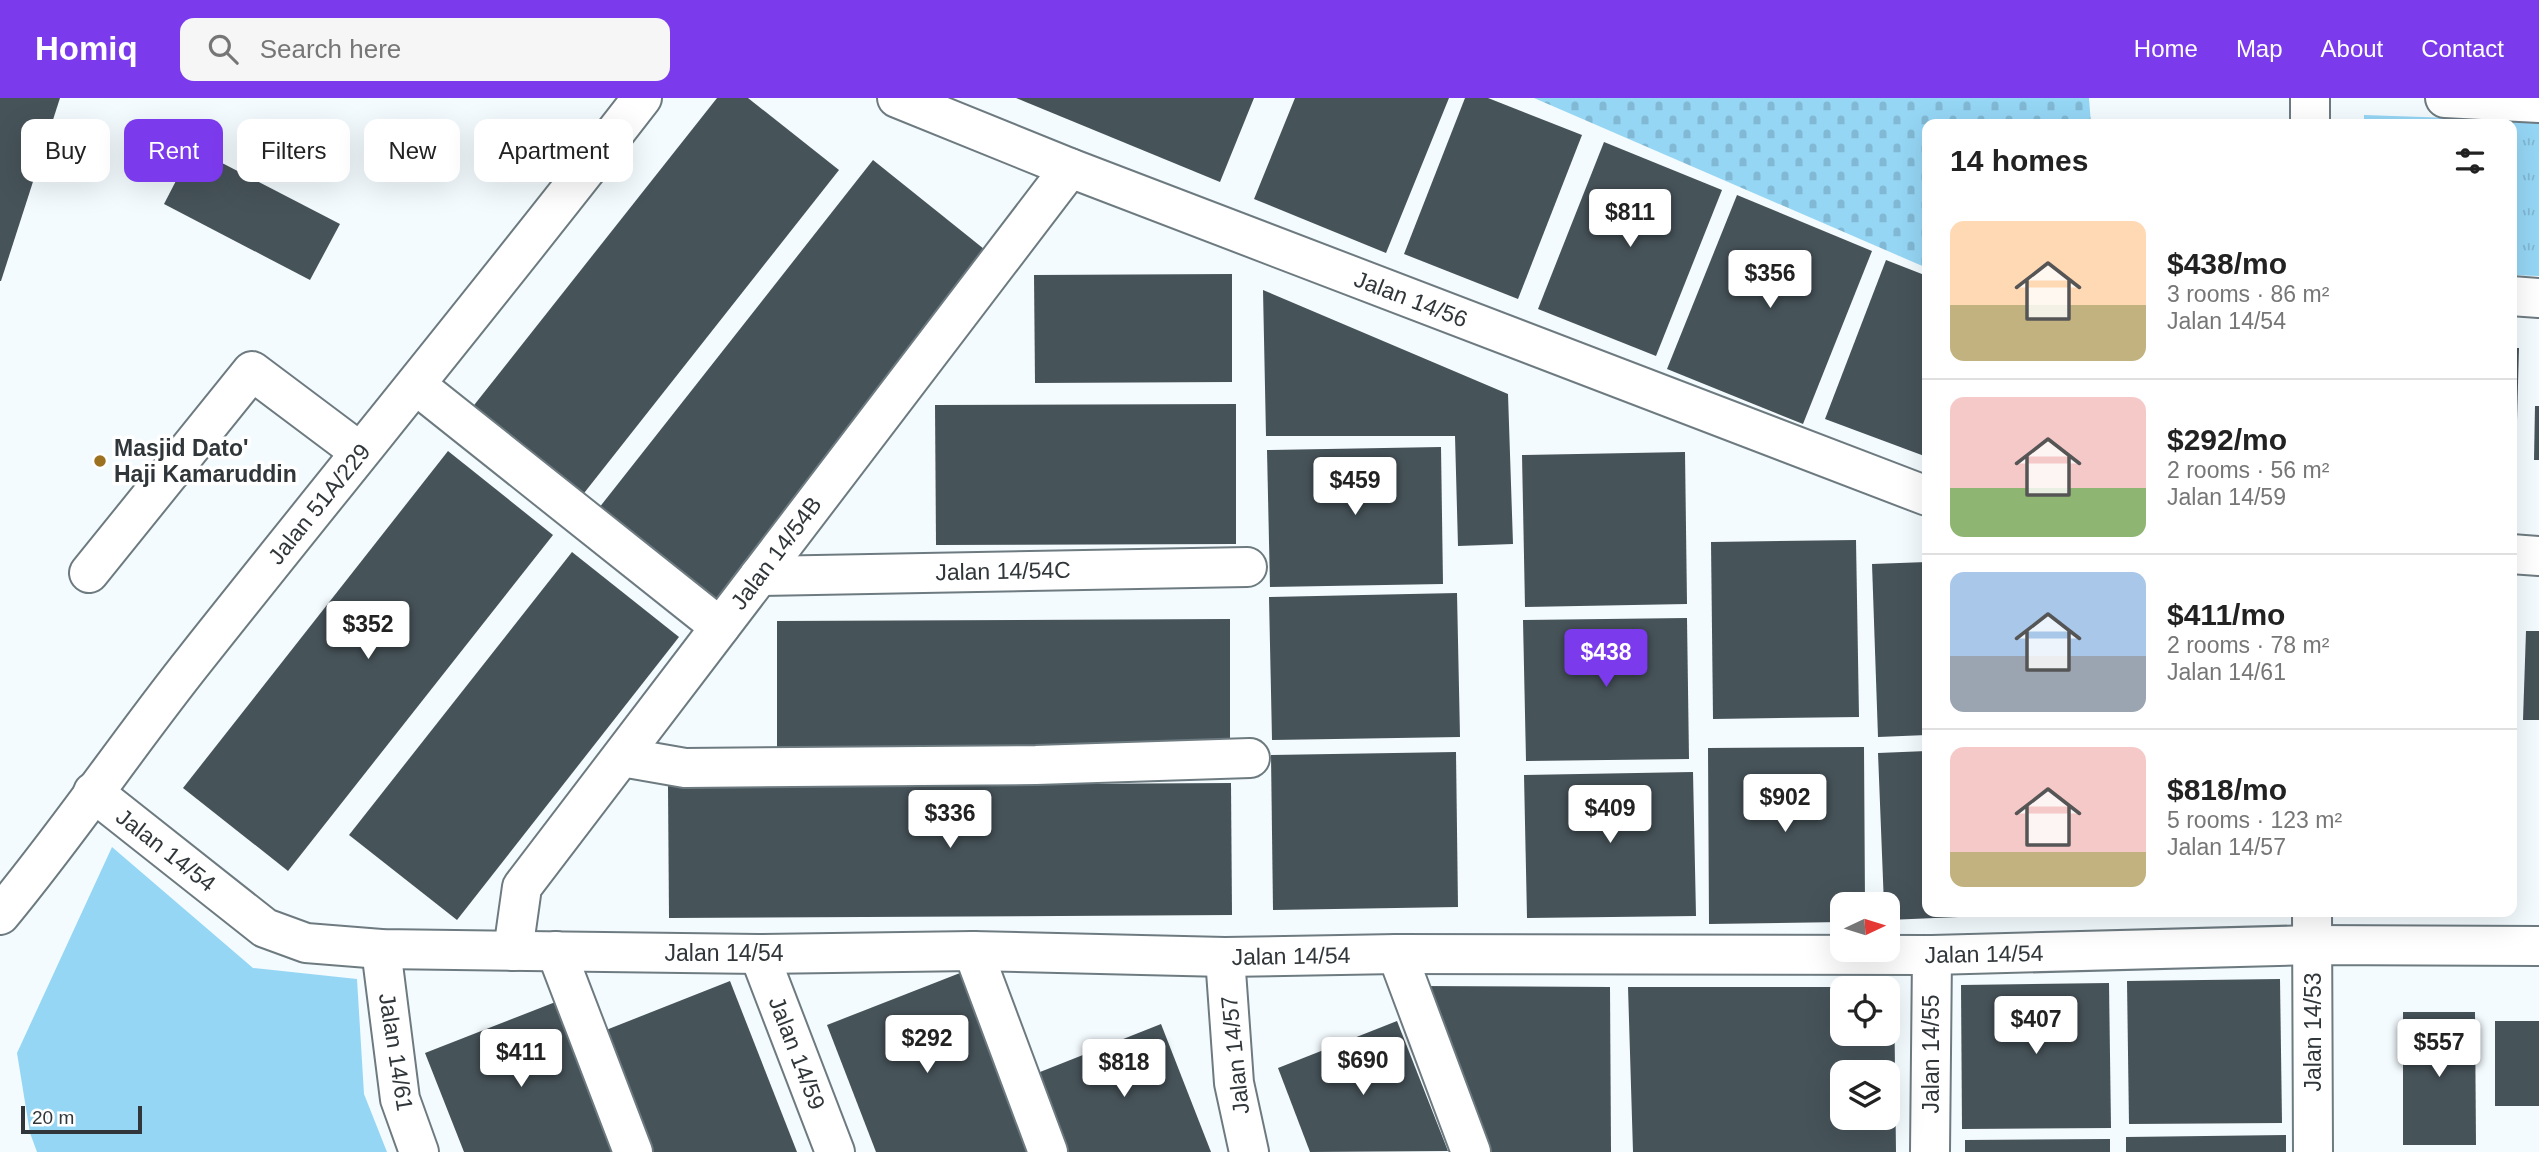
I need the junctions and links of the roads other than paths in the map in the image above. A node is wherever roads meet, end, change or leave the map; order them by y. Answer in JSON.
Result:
{"nodes":[{"id":1,"x":642,"y":98,"type":"edge"},
{"id":2,"x":898,"y":98,"type":"edge"},
{"id":3,"x":2310,"y":98,"type":"edge"},
{"id":4,"x":2445,"y":98,"type":"edge"},
{"id":5,"x":2539,"y":103,"type":"edge"},
{"id":6,"x":2310,"y":119,"type":"edge"},
{"id":7,"x":1070,"y":167,"type":"junction"},
{"id":8,"x":2517,"y":296,"type":"edge"},
{"id":9,"x":2539,"y":298,"type":"edge"},
{"id":10,"x":416,"y":385,"type":"junction"},
{"id":11,"x":360,"y":452,"type":"junction"},
{"id":12,"x":1922,"y":494,"type":"edge"},
{"id":13,"x":2517,"y":554,"type":"edge"},
{"id":14,"x":2539,"y":556,"type":"edge"},
{"id":15,"x":1247,"y":567,"type":"dead end"},
{"id":16,"x":89,"y":573,"type":"dead end"},
{"id":17,"x":759,"y":576,"type":"junction"},
{"id":18,"x":720,"y":627,"type":"junction"},
{"id":19,"x":622,"y":757,"type":"junction"},
{"id":20,"x":1250,"y":758,"type":"dead end"},
{"id":21,"x":93,"y":792,"type":"junction"},
{"id":22,"x":0,"y":916,"type":"edge"},
{"id":23,"x":2312,"y":928,"type":"edge"},
{"id":24,"x":2539,"y":946,"type":"edge"},
{"id":25,"x":381,"y":949,"type":"junction"},
{"id":26,"x":513,"y":951,"type":"junction"},
{"id":27,"x":556,"y":951,"type":"junction"},
{"id":28,"x":973,"y":951,"type":"junction"},
{"id":29,"x":759,"y":954,"type":"junction"},
{"id":30,"x":1397,"y":954,"type":"junction"},
{"id":31,"x":1931,"y":955,"type":"junction"},
{"id":32,"x":1225,"y":957,"type":"junction"},
{"id":33,"x":419,"y":1152,"type":"edge"},
{"id":34,"x":633,"y":1152,"type":"edge"},
{"id":35,"x":835,"y":1152,"type":"edge"},
{"id":36,"x":1048,"y":1152,"type":"edge"},
{"id":37,"x":1249,"y":1152,"type":"edge"},
{"id":38,"x":1471,"y":1152,"type":"edge"},
{"id":39,"x":1930,"y":1152,"type":"edge"},
{"id":40,"x":2313,"y":1152,"type":"edge"}],
"edges":[{"from":1,"to":10,"type":"street","name":"Jalan 51A/229"},
{"from":2,"to":7,"type":"street","name":"Jalan 14/56"},
{"from":3,"to":6,"type":"street"},
{"from":4,"to":5,"type":"street"},
{"from":7,"to":12,"type":"street","name":"Jalan 14/56"},
{"from":7,"to":17,"type":"street","name":"Jalan 14/54B"},
{"from":8,"to":9,"type":"street"},
{"from":10,"to":11,"type":"street","name":"Jalan 51A/229"},
{"from":10,"to":18,"type":"street"},
{"from":11,"to":16,"type":"street"},
{"from":11,"to":21,"type":"street","name":"Jalan 51A/229"},
{"from":13,"to":14,"type":"street"},
{"from":15,"to":17,"type":"street","name":"Jalan 14/54C"},
{"from":17,"to":18,"type":"street","name":"Jalan 14/54B"},
{"from":18,"to":19,"type":"street","name":"Jalan 14/54B"},
{"from":19,"to":20,"type":"street"},
{"from":19,"to":26,"type":"street","name":"Jalan 14/54B"},
{"from":21,"to":22,"type":"street","name":"Jalan 51A/229"},
{"from":21,"to":25,"type":"street","name":"Jalan 14/54"},
{"from":23,"to":24,"type":"street","name":"Jalan 14/54"},
{"from":23,"to":31,"type":"street","name":"Jalan 14/54"},
{"from":23,"to":40,"type":"street","name":"Jalan 14/53"},
{"from":25,"to":26,"type":"street","name":"Jalan 14/54"},
{"from":25,"to":33,"type":"street","name":"Jalan 14/61"},
{"from":26,"to":27,"type":"street","name":"Jalan 14/54"},
{"from":27,"to":29,"type":"street","name":"Jalan 14/54"},
{"from":27,"to":34,"type":"street"},
{"from":28,"to":29,"type":"street","name":"Jalan 14/54"},
{"from":28,"to":32,"type":"street","name":"Jalan 14/54"},
{"from":28,"to":36,"type":"street"},
{"from":29,"to":35,"type":"street","name":"Jalan 14/59"},
{"from":30,"to":31,"type":"street","name":"Jalan 14/54"},
{"from":30,"to":32,"type":"street","name":"Jalan 14/54"},
{"from":30,"to":38,"type":"street"},
{"from":31,"to":39,"type":"street","name":"Jalan 14/55"},
{"from":32,"to":37,"type":"street","name":"Jalan 14/57"}]}
